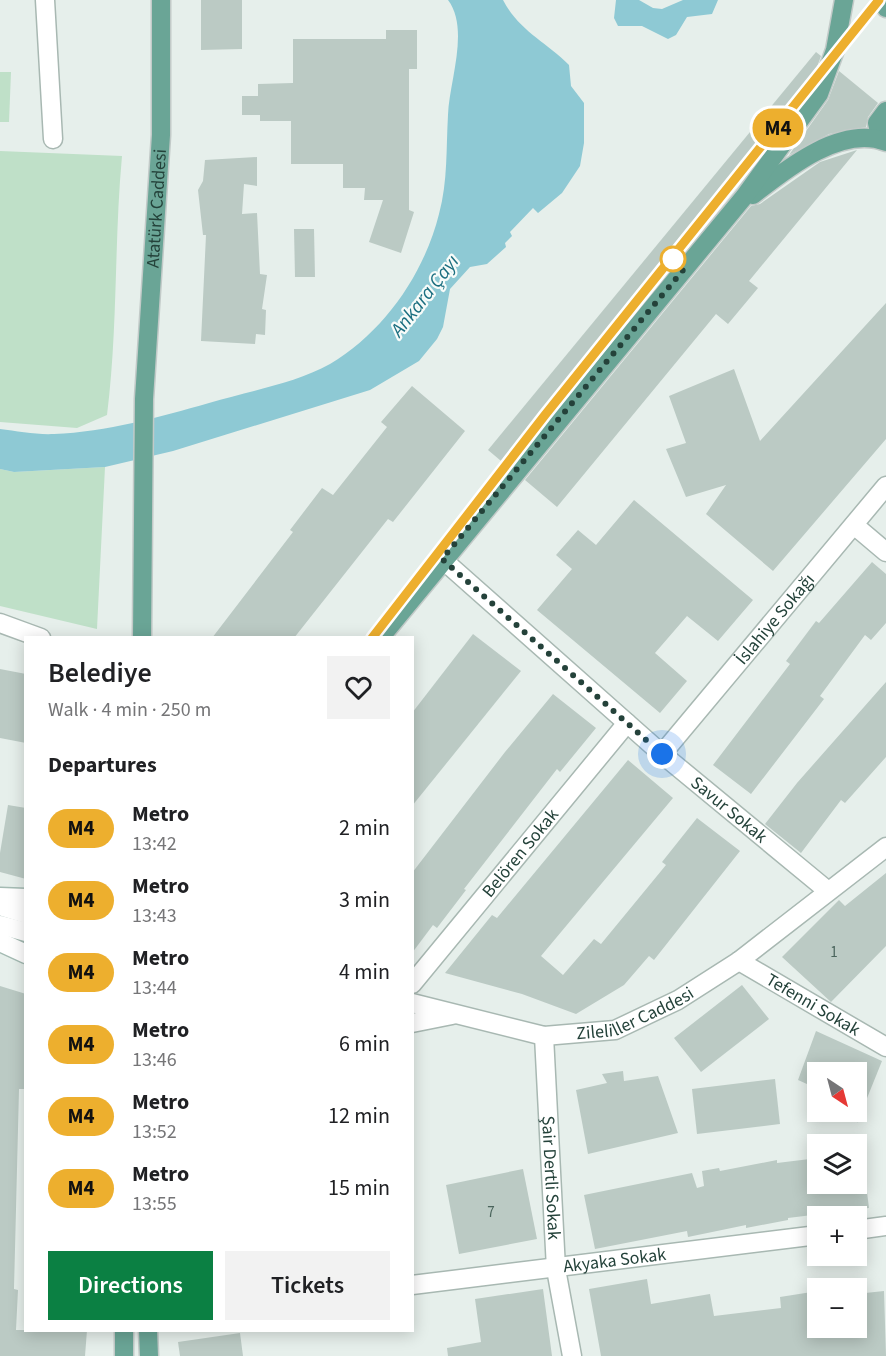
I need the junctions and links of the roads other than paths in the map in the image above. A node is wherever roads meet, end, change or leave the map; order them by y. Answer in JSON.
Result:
{"nodes":[{"id":1,"x":45,"y":0,"type":"edge"},
{"id":2,"x":161,"y":0,"type":"edge"},
{"id":3,"x":844,"y":0,"type":"edge"},
{"id":4,"x":882,"y":0,"type":"edge"},
{"id":5,"x":886,"y":8,"type":"edge"},
{"id":6,"x":886,"y":111,"type":"edge"},
{"id":7,"x":53,"y":139,"type":"dead end"},
{"id":8,"x":883,"y":141,"type":"edge"},
{"id":9,"x":733,"y":211,"type":"junction"},
{"id":10,"x":886,"y":486,"type":"edge"},
{"id":11,"x":854,"y":525,"type":"junction"},
{"id":12,"x":886,"y":552,"type":"edge"},
{"id":13,"x":442,"y":559,"type":"junction"},
{"id":14,"x":0,"y":623,"type":"edge"},
{"id":15,"x":36,"y":636,"type":"edge"},
{"id":16,"x":142,"y":636,"type":"edge"},
{"id":17,"x":382,"y":636,"type":"edge"},
{"id":18,"x":627,"y":723,"type":"junction"},
{"id":19,"x":662,"y":754,"type":"junction"},
{"id":20,"x":886,"y":847,"type":"edge"},
{"id":21,"x":828,"y":891,"type":"junction"},
{"id":22,"x":0,"y":897,"type":"edge"},
{"id":23,"x":24,"y":898,"type":"edge"},
{"id":24,"x":0,"y":906,"type":"edge"},
{"id":25,"x":24,"y":913,"type":"edge"},
{"id":26,"x":0,"y":925,"type":"edge"},
{"id":27,"x":24,"y":931,"type":"edge"},
{"id":28,"x":0,"y":942,"type":"edge"},
{"id":29,"x":24,"y":953,"type":"edge"},
{"id":30,"x":739,"y":961,"type":"junction"},
{"id":31,"x":414,"y":982,"type":"edge"},
{"id":32,"x":414,"y":1003,"type":"edge"},
{"id":33,"x":457,"y":1014,"type":"junction"},
{"id":34,"x":414,"y":1023,"type":"edge"},
{"id":35,"x":544,"y":1036,"type":"junction"},
{"id":36,"x":886,"y":1047,"type":"edge"},
{"id":37,"x":886,"y":1226,"type":"edge"},
{"id":38,"x":867,"y":1229,"type":"edge"},
{"id":39,"x":807,"y":1236,"type":"edge"},
{"id":40,"x":556,"y":1269,"type":"junction"},
{"id":41,"x":414,"y":1285,"type":"edge"},
{"id":42,"x":124,"y":1332,"type":"edge"},
{"id":43,"x":148,"y":1332,"type":"edge"},
{"id":44,"x":124,"y":1356,"type":"edge"},
{"id":45,"x":149,"y":1356,"type":"edge"},
{"id":46,"x":572,"y":1356,"type":"edge"}],
"edges":[{"from":1,"to":7,"type":"street"},
{"from":2,"to":16,"type":"main road","name":"Atatürk Caddesi"},
{"from":3,"to":9,"type":"main road"},
{"from":4,"to":5,"type":"main road"},
{"from":6,"to":8,"type":"main road"},
{"from":8,"to":9,"type":"main road"},
{"from":9,"to":13,"type":"main road"},
{"from":10,"to":11,"type":"street","name":"İslahiye Sokağı"},
{"from":11,"to":12,"type":"street"},
{"from":11,"to":19,"type":"street","name":"İslahiye Sokağı"},
{"from":13,"to":17,"type":"main road"},
{"from":13,"to":18,"type":"street","name":"Savur Sokak"},
{"from":14,"to":15,"type":"street"},
{"from":18,"to":19,"type":"street","name":"Savur Sokak"},
{"from":18,"to":31,"type":"street","name":"Belören Sokak"},
{"from":19,"to":21,"type":"street","name":"Savur Sokak"},
{"from":20,"to":21,"type":"street","name":"Zileliller Caddesi"},
{"from":21,"to":30,"type":"street","name":"Zileliller Caddesi"},
{"from":22,"to":23,"type":"street"},
{"from":24,"to":25,"type":"street"},
{"from":26,"to":27,"type":"street"},
{"from":28,"to":29,"type":"street"},
{"from":30,"to":35,"type":"street","name":"Zileliller Caddesi"},
{"from":30,"to":36,"type":"street","name":"Tefenni Sokak"},
{"from":32,"to":33,"type":"street","name":"Zileliller Caddesi"},
{"from":33,"to":34,"type":"street"},
{"from":33,"to":35,"type":"street","name":"Zileliller Caddesi"},
{"from":35,"to":40,"type":"street","name":"Şair Dertli Sokak"},
{"from":37,"to":38,"type":"street"},
{"from":39,"to":40,"type":"street","name":"Akyaka Sokak"},
{"from":40,"to":41,"type":"street","name":"Akyaka Sokak"},
{"from":40,"to":46,"type":"street","name":"Şair Dertli Sokak"},
{"from":42,"to":44,"type":"main road"},
{"from":43,"to":45,"type":"main road"}]}
